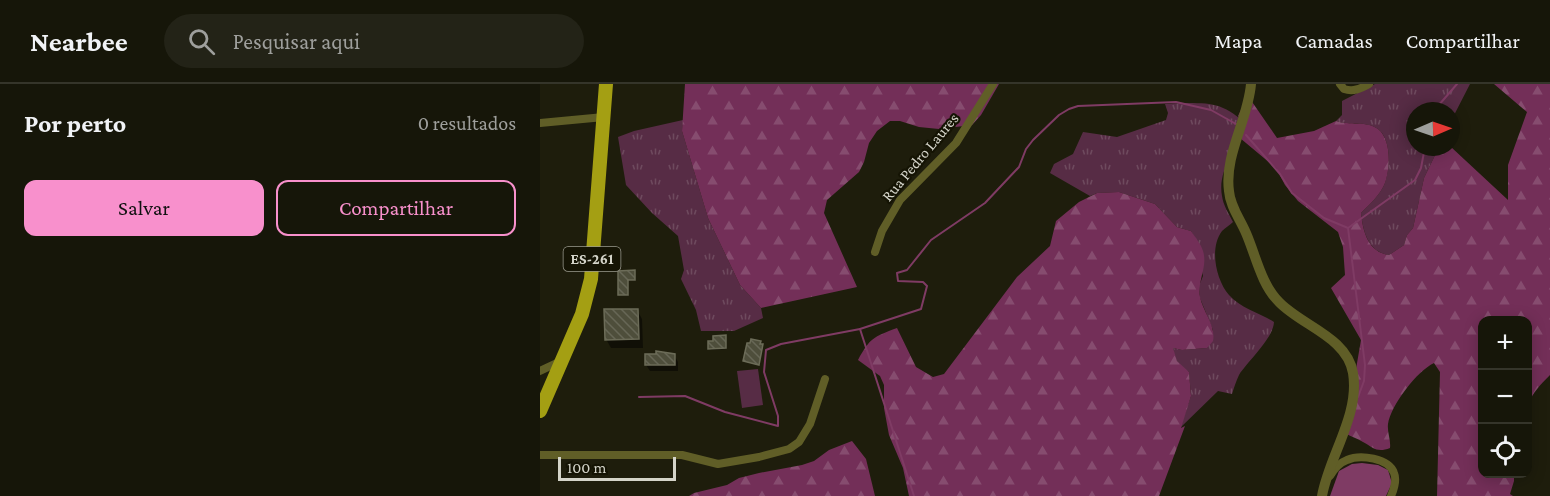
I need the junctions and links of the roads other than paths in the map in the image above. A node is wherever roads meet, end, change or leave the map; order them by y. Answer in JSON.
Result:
{"nodes":[{"id":1,"x":606,"y":84,"type":"edge"},
{"id":2,"x":993,"y":84,"type":"edge"},
{"id":3,"x":1251,"y":84,"type":"edge"},
{"id":4,"x":1340,"y":84,"type":"edge"},
{"id":5,"x":1369,"y":84,"type":"edge"},
{"id":6,"x":604,"y":117,"type":"junction"},
{"id":7,"x":540,"y":123,"type":"edge"},
{"id":8,"x":875,"y":252,"type":"dead end"},
{"id":9,"x":562,"y":361,"type":"junction"},
{"id":10,"x":540,"y":371,"type":"edge"},
{"id":11,"x":825,"y":379,"type":"dead end"},
{"id":12,"x":540,"y":411,"type":"edge"},
{"id":13,"x":540,"y":455,"type":"edge"},
{"id":14,"x":1323,"y":491,"type":"edge"},
{"id":15,"x":1391,"y":496,"type":"edge"}],
"edges":[{"from":1,"to":6,"type":"main road","number":"ES-261"},
{"from":2,"to":8,"type":"street","name":"Rua Pedro Laures"},
{"from":3,"to":14,"type":"street"},
{"from":4,"to":5,"type":"street"},
{"from":6,"to":7,"type":"street"},
{"from":6,"to":9,"type":"main road","number":"ES-261"},
{"from":9,"to":10,"type":"street"},
{"from":9,"to":12,"type":"main road","number":"ES-261"},
{"from":11,"to":13,"type":"street"},
{"from":14,"to":15,"type":"street"}]}
